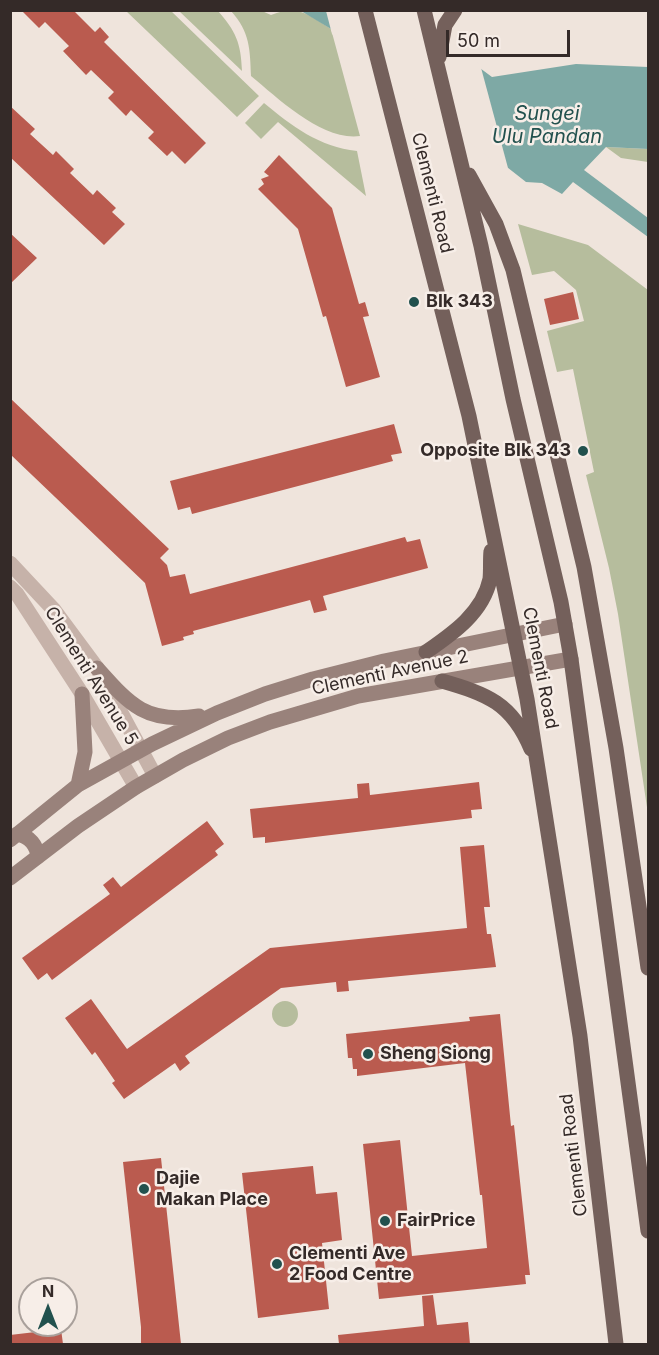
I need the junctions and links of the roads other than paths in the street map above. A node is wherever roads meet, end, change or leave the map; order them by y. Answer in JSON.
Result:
{"nodes":[{"id":1,"x":365,"y":10,"type":"edge"},
{"id":2,"x":424,"y":10,"type":"edge"},
{"id":3,"x":455,"y":10,"type":"edge"},
{"id":4,"x":438,"y":69,"type":"junction"},
{"id":5,"x":459,"y":157,"type":"junction"},
{"id":6,"x":492,"y":527,"type":"junction"},
{"id":7,"x":10,"y":563,"type":"edge"},
{"id":8,"x":10,"y":586,"type":"edge"},
{"id":9,"x":565,"y":624,"type":"junction"},
{"id":10,"x":514,"y":635,"type":"junction"},
{"id":11,"x":426,"y":652,"type":"junction"},
{"id":12,"x":571,"y":658,"type":"junction"},
{"id":13,"x":520,"y":667,"type":"junction"},
{"id":14,"x":97,"y":668,"type":"junction"},
{"id":15,"x":442,"y":681,"type":"junction"},
{"id":16,"x":82,"y":694,"type":"junction"},
{"id":17,"x":217,"y":713,"type":"junction"},
{"id":18,"x":141,"y":749,"type":"junction"},
{"id":19,"x":121,"y":760,"type":"junction"},
{"id":20,"x":538,"y":766,"type":"junction"},
{"id":21,"x":155,"y":776,"type":"junction"},
{"id":22,"x":78,"y":785,"type":"junction"},
{"id":23,"x":136,"y":787,"type":"junction"},
{"id":24,"x":14,"y":837,"type":"edge"},
{"id":25,"x":38,"y":858,"type":"junction"},
{"id":26,"x":10,"y":878,"type":"edge"},
{"id":27,"x":648,"y":969,"type":"edge"},
{"id":28,"x":648,"y":1231,"type":"edge"},
{"id":29,"x":616,"y":1344,"type":"edge"}],
"edges":[{"from":1,"to":6,"type":"main road","name":"Clementi Road"},
{"from":2,"to":4,"type":"main road","name":"Clementi Road"},
{"from":3,"to":4,"type":"main road"},
{"from":4,"to":5,"type":"main road","name":"Clementi Road"},
{"from":5,"to":9,"type":"main road","name":"Clementi Road"},
{"from":5,"to":27,"type":"main road","name":"Clementi Road"},
{"from":6,"to":10,"type":"main road","name":"Clementi Road"},
{"from":6,"to":11,"type":"main road"},
{"from":7,"to":14,"type":"street","name":"Clementi Avenue 5"},
{"from":8,"to":16,"type":"street","name":"Clementi Avenue 5"},
{"from":9,"to":10,"type":"main road","name":"Clementi Avenue 2"},
{"from":9,"to":12,"type":"main road","name":"Clementi Road"},
{"from":10,"to":11,"type":"main road","name":"Clementi Avenue 2"},
{"from":10,"to":13,"type":"main road","name":"Clementi Road"},
{"from":11,"to":17,"type":"main road","name":"Clementi Avenue 2"},
{"from":12,"to":13,"type":"main road","name":"Clementi Avenue 2"},
{"from":12,"to":28,"type":"main road","name":"Clementi Road"},
{"from":13,"to":15,"type":"main road","name":"Clementi Avenue 2"},
{"from":13,"to":20,"type":"main road","name":"Clementi Road"},
{"from":14,"to":17,"type":"main road"},
{"from":14,"to":18,"type":"street","name":"Clementi Avenue 5"},
{"from":15,"to":20,"type":"main road"},
{"from":15,"to":21,"type":"main road","name":"Clementi Avenue 2"},
{"from":16,"to":19,"type":"street","name":"Clementi Avenue 5"},
{"from":16,"to":22,"type":"main road"},
{"from":17,"to":18,"type":"main road","name":"Clementi Avenue 2"},
{"from":18,"to":19,"type":"main road","name":"Clementi Avenue 2"},
{"from":18,"to":21,"type":"street","name":"Clementi Avenue 5"},
{"from":19,"to":22,"type":"main road","name":"Clementi Avenue 2"},
{"from":19,"to":23,"type":"street","name":"Clementi Avenue 5"},
{"from":20,"to":29,"type":"main road","name":"Clementi Road"},
{"from":21,"to":23,"type":"main road","name":"Clementi Avenue 2"},
{"from":22,"to":24,"type":"main road","name":"Clementi Avenue 2"},
{"from":23,"to":25,"type":"main road","name":"Clementi Avenue 2"},
{"from":24,"to":25,"type":"main road"},
{"from":25,"to":26,"type":"main road","name":"Clementi Avenue 2"}]}
